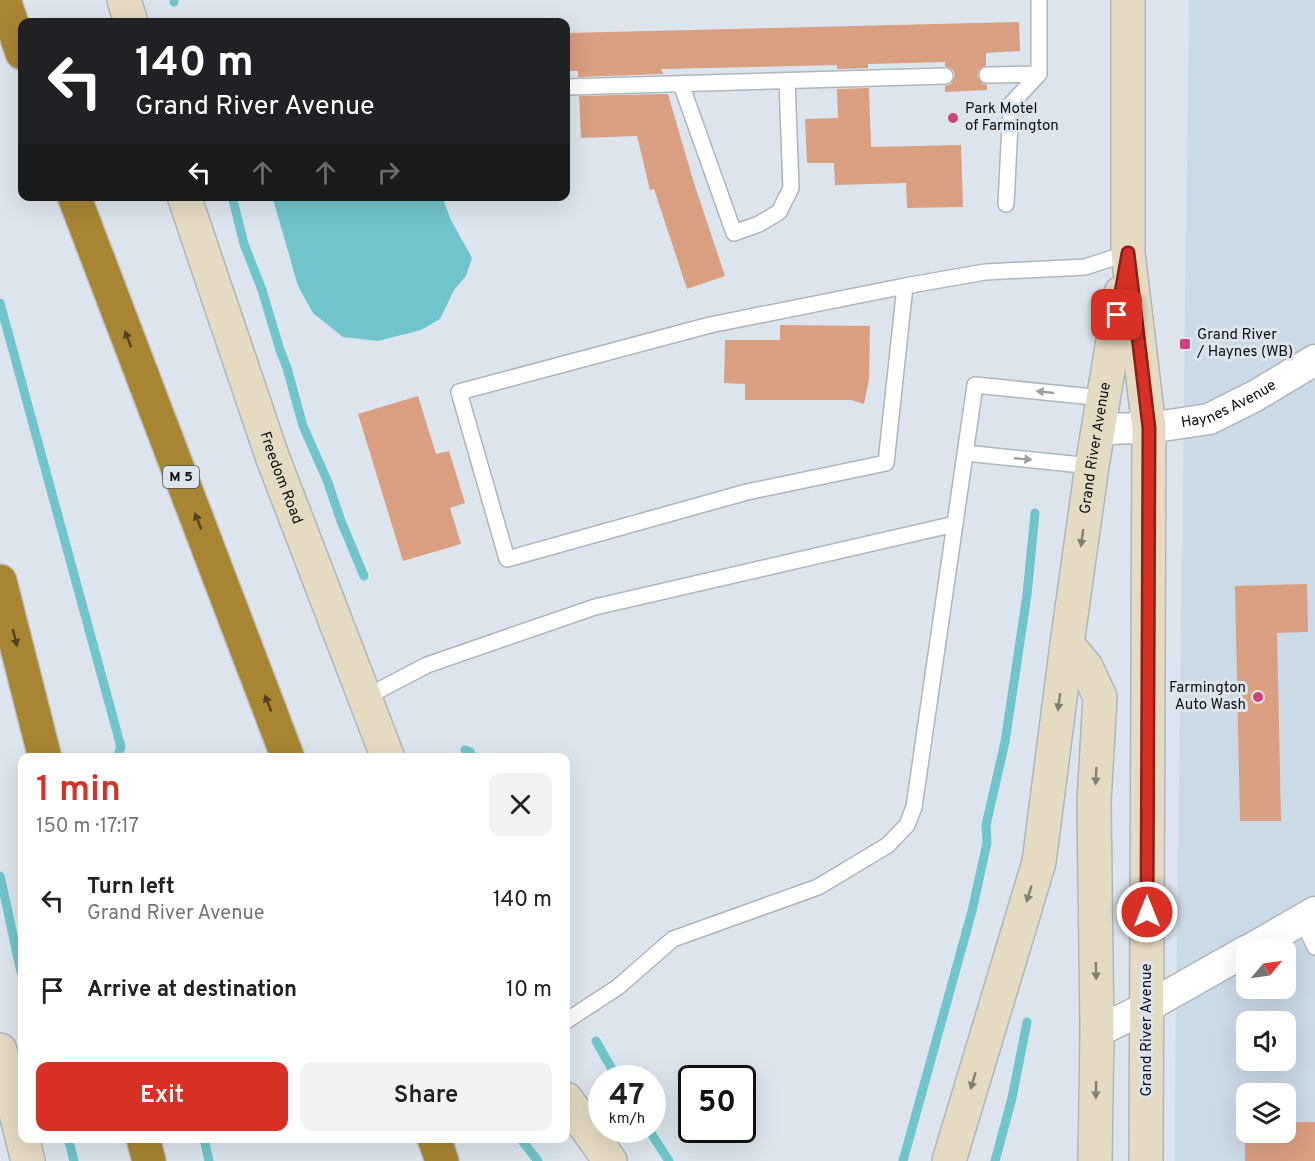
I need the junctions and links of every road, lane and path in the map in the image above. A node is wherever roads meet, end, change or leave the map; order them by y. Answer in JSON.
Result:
{"nodes":[{"id":1,"x":4,"y":0,"type":"edge"},
{"id":2,"x":124,"y":0,"type":"edge"},
{"id":3,"x":1039,"y":0,"type":"edge"},
{"id":4,"x":1110,"y":0,"type":"edge"},
{"id":5,"x":1128,"y":0,"type":"edge"},
{"id":6,"x":130,"y":18,"type":"edge"},
{"id":7,"x":18,"y":41,"type":"edge"},
{"id":8,"x":1039,"y":74,"type":"junction"},
{"id":9,"x":987,"y":75,"type":"dead end"},
{"id":10,"x":945,"y":76,"type":"dead end"},
{"id":11,"x":788,"y":81,"type":"junction"},
{"id":12,"x":681,"y":84,"type":"junction"},
{"id":13,"x":570,"y":87,"type":"edge"},
{"id":14,"x":76,"y":201,"type":"edge"},
{"id":15,"x":186,"y":201,"type":"edge"},
{"id":16,"x":1006,"y":204,"type":"dead end"},
{"id":17,"x":1128,"y":253,"type":"junction"},
{"id":18,"x":905,"y":286,"type":"junction"},
{"id":19,"x":1315,"y":360,"type":"edge"},
{"id":20,"x":1100,"y":413,"type":"junction"},
{"id":21,"x":1149,"y":428,"type":"junction"},
{"id":22,"x":965,"y":453,"type":"junction"},
{"id":23,"x":1092,"y":465,"type":"junction"},
{"id":24,"x":955,"y":524,"type":"junction"},
{"id":25,"x":0,"y":581,"type":"edge"},
{"id":26,"x":1067,"y":644,"type":"junction"},
{"id":27,"x":366,"y":697,"type":"junction"},
{"id":28,"x":44,"y":753,"type":"edge"},
{"id":29,"x":286,"y":753,"type":"edge"},
{"id":30,"x":386,"y":753,"type":"edge"},
{"id":31,"x":1309,"y":916,"type":"edge"},
{"id":32,"x":1268,"y":939,"type":"edge"},
{"id":33,"x":1315,"y":946,"type":"edge"},
{"id":34,"x":1236,"y":957,"type":"edge"},
{"id":35,"x":1147,"y":1007,"type":"junction"},
{"id":36,"x":570,"y":1018,"type":"edge"},
{"id":37,"x":1097,"y":1032,"type":"junction"},
{"id":38,"x":0,"y":1050,"type":"edge"},
{"id":39,"x":570,"y":1105,"type":"edge"},
{"id":40,"x":18,"y":1121,"type":"edge"},
{"id":41,"x":23,"y":1143,"type":"edge"},
{"id":42,"x":144,"y":1143,"type":"edge"},
{"id":43,"x":436,"y":1143,"type":"edge"},
{"id":44,"x":28,"y":1161,"type":"edge"},
{"id":45,"x":149,"y":1161,"type":"edge"},
{"id":46,"x":442,"y":1161,"type":"edge"},
{"id":47,"x":610,"y":1161,"type":"edge"},
{"id":48,"x":949,"y":1161,"type":"edge"},
{"id":49,"x":1095,"y":1161,"type":"edge"},
{"id":50,"x":1146,"y":1161,"type":"edge"}],
"edges":[{"from":1,"to":7,"type":"highway"},
{"from":2,"to":6,"type":"main road"},
{"from":3,"to":8,"type":"lane"},
{"from":4,"to":5,"type":"lane"},
{"from":5,"to":17,"type":"main road","name":"Grand River Avenue"},
{"from":8,"to":9,"type":"lane"},
{"from":8,"to":16,"type":"lane"},
{"from":10,"to":11,"type":"lane"},
{"from":11,"to":12,"type":"lane"},
{"from":11,"to":12,"type":"lane"},
{"from":12,"to":13,"type":"lane"},
{"from":29,"to":14,"type":"highway","number":"M 5","one_way":true},
{"from":15,"to":27,"type":"main road","name":"Freedom Road"},
{"from":17,"to":18,"type":"lane"},
{"from":17,"to":20,"type":"main road","name":"Grand River Avenue"},
{"from":17,"to":21,"type":"main road","name":"Grand River Avenue"},
{"from":18,"to":18,"type":"lane"},
{"from":19,"to":21,"type":"street","name":"Haynes Avenue"},
{"from":20,"to":21,"type":"street","name":"Haynes Avenue"},
{"from":20,"to":22,"type":"lane","one_way":true},
{"from":20,"to":23,"type":"main road","name":"Grand River Avenue"},
{"from":21,"to":35,"type":"main road","name":"Grand River Avenue"},
{"from":22,"to":23,"type":"lane","one_way":true},
{"from":22,"to":24,"type":"lane"},
{"from":23,"to":26,"type":"main road","name":"Grand River Avenue","one_way":true},
{"from":24,"to":27,"type":"lane"},
{"from":24,"to":36,"type":"lane"},
{"from":25,"to":28,"type":"highway","one_way":true},
{"from":26,"to":37,"type":"main road","one_way":true},
{"from":26,"to":48,"type":"main road","name":"Grand River Avenue","one_way":true},
{"from":27,"to":30,"type":"main road","name":"Freedom Road"},
{"from":31,"to":32,"type":"street"},
{"from":31,"to":33,"type":"lane"},
{"from":34,"to":35,"type":"street"},
{"from":35,"to":37,"type":"street"},
{"from":35,"to":50,"type":"main road","name":"Grand River Avenue"},
{"from":37,"to":49,"type":"main road","one_way":true},
{"from":38,"to":40,"type":"main road"},
{"from":39,"to":47,"type":"main road"},
{"from":41,"to":44,"type":"main road"},
{"from":42,"to":45,"type":"highway"},
{"from":43,"to":46,"type":"highway"}]}
